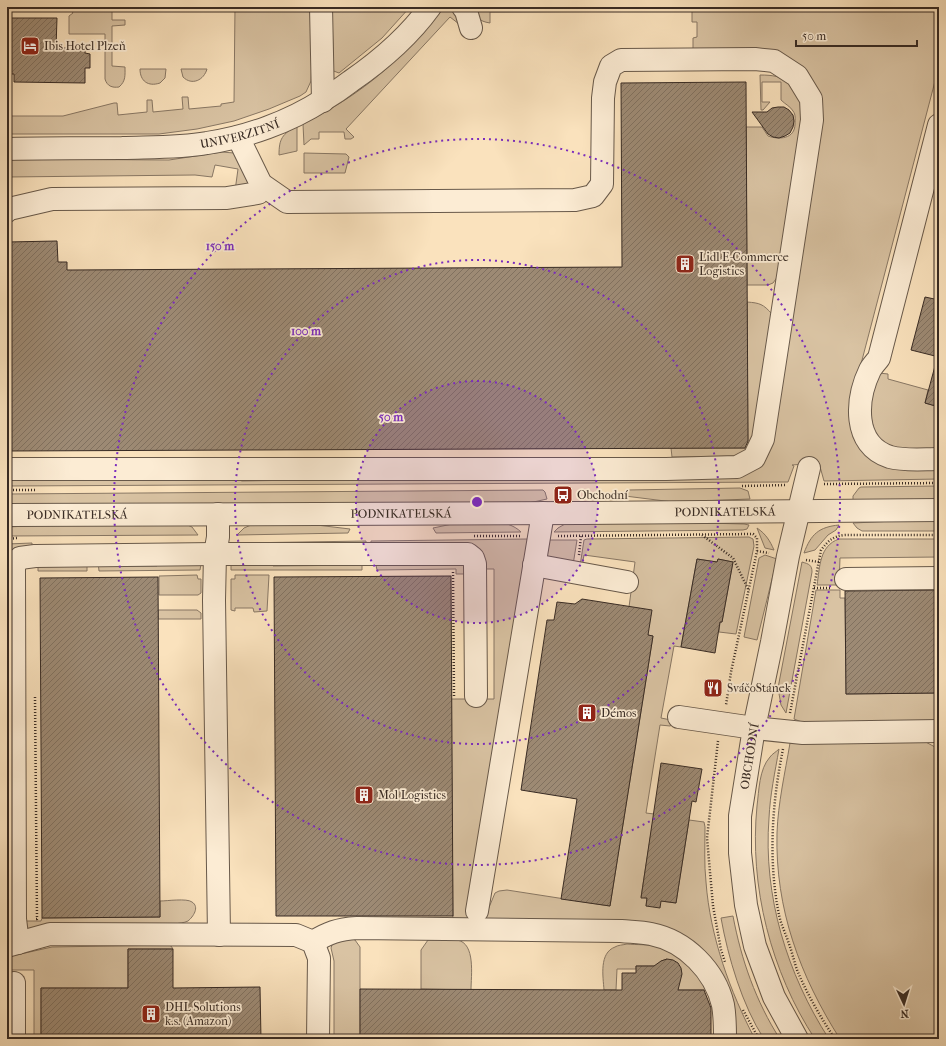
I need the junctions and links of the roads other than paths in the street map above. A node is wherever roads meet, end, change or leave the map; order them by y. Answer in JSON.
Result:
{"nodes":[{"id":1,"x":321,"y":7,"type":"edge"},
{"id":2,"x":430,"y":7,"type":"edge"},
{"id":3,"x":463,"y":7,"type":"edge"},
{"id":4,"x":471,"y":28,"type":"dead end"},
{"id":5,"x":323,"y":101,"type":"junction"},
{"id":6,"x":939,"y":125,"type":"edge"},
{"id":7,"x":238,"y":137,"type":"junction"},
{"id":8,"x":7,"y":149,"type":"edge"},
{"id":9,"x":260,"y":184,"type":"junction"},
{"id":10,"x":7,"y":211,"type":"edge"},
{"id":11,"x":939,"y":459,"type":"edge"},
{"id":12,"x":809,"y":468,"type":"dead end"},
{"id":13,"x":7,"y":469,"type":"edge"},
{"id":14,"x":939,"y":510,"type":"edge"},
{"id":15,"x":798,"y":512,"type":"junction"},
{"id":16,"x":543,"y":513,"type":"junction"},
{"id":17,"x":218,"y":514,"type":"junction"},
{"id":18,"x":7,"y":515,"type":"edge"},
{"id":19,"x":215,"y":554,"type":"junction"},
{"id":20,"x":534,"y":565,"type":"junction"},
{"id":21,"x":939,"y":578,"type":"edge"},
{"id":22,"x":846,"y":579,"type":"dead end"},
{"id":23,"x":627,"y":582,"type":"dead end"},
{"id":24,"x":476,"y":696,"type":"dead end"},
{"id":25,"x":679,"y":717,"type":"dead end"},
{"id":26,"x":754,"y":728,"type":"junction"},
{"id":27,"x":939,"y":731,"type":"edge"},
{"id":28,"x":477,"y":911,"type":"dead end"},
{"id":29,"x":219,"y":935,"type":"junction"},
{"id":30,"x":313,"y":942,"type":"junction"},
{"id":31,"x":13,"y":944,"type":"edge"},
{"id":32,"x":14,"y":983,"type":"dead end"},
{"id":33,"x":14,"y":1039,"type":"edge"},
{"id":34,"x":318,"y":1039,"type":"edge"},
{"id":35,"x":725,"y":1039,"type":"edge"},
{"id":36,"x":797,"y":1039,"type":"edge"}],
"edges":[{"from":1,"to":5,"type":"street"},
{"from":2,"to":5,"type":"street","name":"UNIVERZITNÍ"},
{"from":3,"to":4,"type":"street"},
{"from":5,"to":7,"type":"street","name":"UNIVERZITNÍ"},
{"from":6,"to":11,"type":"street"},
{"from":7,"to":8,"type":"street","name":"UNIVERZITNÍ"},
{"from":7,"to":9,"type":"street"},
{"from":9,"to":10,"type":"street"},
{"from":9,"to":13,"type":"street"},
{"from":12,"to":15,"type":"street","name":"OBCHODNÍ"},
{"from":14,"to":15,"type":"street","name":"PODNIKATELSKÁ"},
{"from":15,"to":16,"type":"street","name":"PODNIKATELSKÁ"},
{"from":15,"to":26,"type":"street","name":"OBCHODNÍ"},
{"from":16,"to":17,"type":"street","name":"PODNIKATELSKÁ"},
{"from":16,"to":20,"type":"street"},
{"from":17,"to":18,"type":"street","name":"PODNIKATELSKÁ"},
{"from":17,"to":19,"type":"street"},
{"from":19,"to":24,"type":"street"},
{"from":19,"to":29,"type":"street"},
{"from":19,"to":31,"type":"street"},
{"from":20,"to":23,"type":"street"},
{"from":20,"to":28,"type":"street"},
{"from":21,"to":22,"type":"street"},
{"from":25,"to":26,"type":"street"},
{"from":26,"to":27,"type":"street"},
{"from":26,"to":36,"type":"street","name":"OBCHODNÍ"},
{"from":29,"to":30,"type":"street"},
{"from":29,"to":31,"type":"street"},
{"from":30,"to":34,"type":"street"},
{"from":30,"to":35,"type":"street"},
{"from":32,"to":33,"type":"street"}]}
